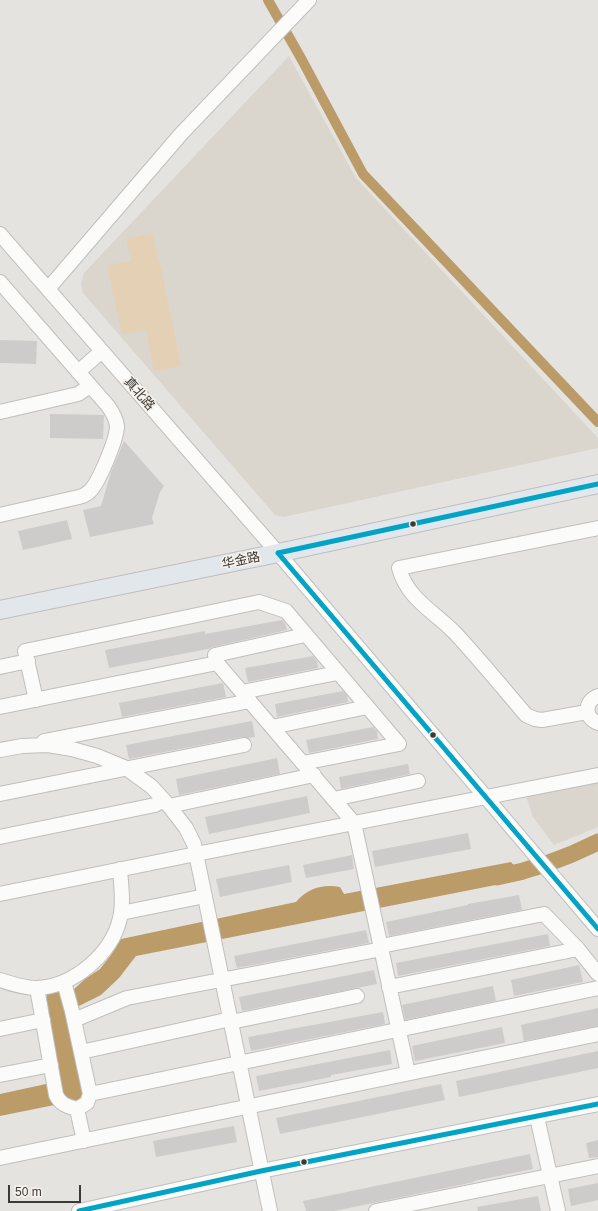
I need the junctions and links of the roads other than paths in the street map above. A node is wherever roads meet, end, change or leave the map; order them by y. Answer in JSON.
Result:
{"nodes":[{"id":1,"x":309,"y":0,"type":"edge"},
{"id":2,"x":0,"y":234,"type":"edge"},
{"id":3,"x":0,"y":282,"type":"edge"},
{"id":4,"x":48,"y":289,"type":"junction"},
{"id":5,"x":102,"y":351,"type":"junction"},
{"id":6,"x":78,"y":372,"type":"junction"},
{"id":7,"x":90,"y":386,"type":"junction"},
{"id":8,"x":0,"y":412,"type":"edge"},
{"id":9,"x":598,"y":484,"type":"edge"},
{"id":10,"x":0,"y":515,"type":"edge"},
{"id":11,"x":598,"y":528,"type":"edge"},
{"id":12,"x":278,"y":554,"type":"junction"},
{"id":13,"x":0,"y":610,"type":"edge"},
{"id":14,"x":305,"y":636,"type":"junction"},
{"id":15,"x":28,"y":661,"type":"junction"},
{"id":16,"x":218,"y":663,"type":"junction"},
{"id":17,"x":0,"y":667,"type":"edge"},
{"id":18,"x":337,"y":673,"type":"junction"},
{"id":19,"x":246,"y":696,"type":"junction"},
{"id":20,"x":598,"y":696,"type":"edge"},
{"id":21,"x":36,"y":700,"type":"junction"},
{"id":22,"x":0,"y":707,"type":"edge"},
{"id":23,"x":367,"y":707,"type":"junction"},
{"id":24,"x":587,"y":712,"type":"junction"},
{"id":25,"x":598,"y":723,"type":"edge"},
{"id":26,"x":272,"y":726,"type":"junction"},
{"id":27,"x":80,"y":734,"type":"junction"},
{"id":28,"x":244,"y":745,"type":"dead end"},
{"id":29,"x":22,"y":746,"type":"junction"},
{"id":30,"x":0,"y":750,"type":"edge"},
{"id":31,"x":84,"y":753,"type":"junction"},
{"id":32,"x":303,"y":762,"type":"junction"},
{"id":33,"x":126,"y":768,"type":"junction"},
{"id":34,"x":314,"y":775,"type":"junction"},
{"id":35,"x":598,"y":775,"type":"edge"},
{"id":36,"x":418,"y":781,"type":"dead end"},
{"id":37,"x":0,"y":794,"type":"edge"},
{"id":38,"x":486,"y":797,"type":"junction"},
{"id":39,"x":334,"y":799,"type":"junction"},
{"id":40,"x":166,"y":803,"type":"junction"},
{"id":41,"x":354,"y":823,"type":"junction"},
{"id":42,"x":0,"y":837,"type":"edge"},
{"id":43,"x":196,"y":854,"type":"junction"},
{"id":44,"x":120,"y":869,"type":"junction"},
{"id":45,"x":0,"y":894,"type":"edge"},
{"id":46,"x":205,"y":896,"type":"junction"},
{"id":47,"x":121,"y":913,"type":"junction"},
{"id":48,"x":598,"y":929,"type":"edge"},
{"id":49,"x":382,"y":948,"type":"junction"},
{"id":50,"x":578,"y":949,"type":"junction"},
{"id":51,"x":598,"y":974,"type":"edge"},
{"id":52,"x":0,"y":980,"type":"edge"},
{"id":53,"x":223,"y":980,"type":"junction"},
{"id":54,"x":66,"y":986,"type":"junction"},
{"id":55,"x":389,"y":987,"type":"junction"},
{"id":56,"x":37,"y":988,"type":"junction"},
{"id":57,"x":598,"y":988,"type":"edge"},
{"id":58,"x":357,"y":996,"type":"dead end"},
{"id":59,"x":73,"y":1016,"type":"junction"},
{"id":60,"x":43,"y":1020,"type":"junction"},
{"id":61,"x":231,"y":1021,"type":"junction"},
{"id":62,"x":0,"y":1029,"type":"edge"},
{"id":63,"x":398,"y":1029,"type":"junction"},
{"id":64,"x":598,"y":1034,"type":"edge"},
{"id":65,"x":81,"y":1052,"type":"junction"},
{"id":66,"x":240,"y":1062,"type":"junction"},
{"id":67,"x":51,"y":1065,"type":"junction"},
{"id":68,"x":408,"y":1074,"type":"junction"},
{"id":69,"x":0,"y":1075,"type":"edge"},
{"id":70,"x":90,"y":1094,"type":"junction"},
{"id":71,"x":598,"y":1104,"type":"edge"},
{"id":72,"x":71,"y":1107,"type":"junction"},
{"id":73,"x":248,"y":1107,"type":"junction"},
{"id":74,"x":537,"y":1117,"type":"junction"},
{"id":75,"x":84,"y":1141,"type":"junction"},
{"id":76,"x":0,"y":1158,"type":"edge"},
{"id":77,"x":598,"y":1166,"type":"edge"},
{"id":78,"x":261,"y":1171,"type":"junction"},
{"id":79,"x":550,"y":1176,"type":"junction"},
{"id":80,"x":79,"y":1211,"type":"edge"},
{"id":81,"x":270,"y":1211,"type":"edge"},
{"id":82,"x":376,"y":1211,"type":"edge"},
{"id":83,"x":558,"y":1211,"type":"edge"}],
"edges":[{"from":1,"to":4,"type":"street"},
{"from":2,"to":4,"type":"street","name":"真北路"},
{"from":3,"to":6,"type":"street"},
{"from":4,"to":5,"type":"street","name":"真北路"},
{"from":5,"to":6,"type":"street"},
{"from":5,"to":12,"type":"street","name":"真北路"},
{"from":6,"to":7,"type":"street"},
{"from":7,"to":8,"type":"street"},
{"from":7,"to":10,"type":"street"},
{"from":9,"to":12,"type":"main road","name":"华金路"},
{"from":11,"to":24,"type":"street"},
{"from":12,"to":13,"type":"main road","name":"华金路"},
{"from":12,"to":38,"type":"street","name":"真北路"},
{"from":14,"to":15,"type":"street"},
{"from":14,"to":16,"type":"street"},
{"from":14,"to":18,"type":"street"},
{"from":15,"to":17,"type":"street"},
{"from":15,"to":21,"type":"street"},
{"from":16,"to":19,"type":"street"},
{"from":16,"to":21,"type":"street"},
{"from":18,"to":19,"type":"street"},
{"from":18,"to":23,"type":"street"},
{"from":19,"to":26,"type":"street"},
{"from":19,"to":27,"type":"street"},
{"from":20,"to":24,"type":"street"},
{"from":21,"to":22,"type":"street"},
{"from":23,"to":26,"type":"street"},
{"from":23,"to":32,"type":"street"},
{"from":24,"to":25,"type":"street"},
{"from":26,"to":32,"type":"street"},
{"from":27,"to":29,"type":"street"},
{"from":27,"to":31,"type":"street"},
{"from":28,"to":33,"type":"street"},
{"from":29,"to":30,"type":"street"},
{"from":29,"to":31,"type":"street"},
{"from":31,"to":33,"type":"street"},
{"from":32,"to":34,"type":"street"},
{"from":33,"to":37,"type":"street"},
{"from":33,"to":40,"type":"street"},
{"from":34,"to":39,"type":"street"},
{"from":34,"to":40,"type":"street"},
{"from":35,"to":38,"type":"street"},
{"from":36,"to":39,"type":"street"},
{"from":38,"to":41,"type":"street"},
{"from":38,"to":48,"type":"street","name":"真北路"},
{"from":39,"to":41,"type":"street"},
{"from":40,"to":42,"type":"street"},
{"from":40,"to":43,"type":"street"},
{"from":41,"to":43,"type":"street"},
{"from":41,"to":49,"type":"street"},
{"from":43,"to":44,"type":"street"},
{"from":43,"to":46,"type":"street"},
{"from":44,"to":45,"type":"street"},
{"from":44,"to":47,"type":"street"},
{"from":46,"to":47,"type":"street"},
{"from":46,"to":53,"type":"street"},
{"from":47,"to":54,"type":"street"},
{"from":49,"to":50,"type":"street"},
{"from":49,"to":53,"type":"street"},
{"from":49,"to":55,"type":"street"},
{"from":50,"to":51,"type":"street"},
{"from":50,"to":55,"type":"street"},
{"from":52,"to":56,"type":"street"},
{"from":53,"to":59,"type":"street"},
{"from":53,"to":61,"type":"street"},
{"from":54,"to":56,"type":"street"},
{"from":54,"to":59,"type":"street"},
{"from":55,"to":63,"type":"street"},
{"from":56,"to":60,"type":"street"},
{"from":57,"to":63,"type":"street"},
{"from":58,"to":61,"type":"street"},
{"from":59,"to":65,"type":"street"},
{"from":60,"to":62,"type":"street"},
{"from":60,"to":67,"type":"street"},
{"from":61,"to":65,"type":"street"},
{"from":61,"to":66,"type":"street"},
{"from":63,"to":66,"type":"street"},
{"from":63,"to":68,"type":"street"},
{"from":64,"to":68,"type":"street"},
{"from":65,"to":70,"type":"street"},
{"from":66,"to":70,"type":"street"},
{"from":66,"to":73,"type":"street"},
{"from":67,"to":69,"type":"street"},
{"from":67,"to":72,"type":"street"},
{"from":68,"to":73,"type":"street"},
{"from":70,"to":72,"type":"street"},
{"from":71,"to":74,"type":"street"},
{"from":72,"to":75,"type":"street"},
{"from":73,"to":75,"type":"street"},
{"from":73,"to":78,"type":"street"},
{"from":74,"to":78,"type":"street"},
{"from":74,"to":79,"type":"street"},
{"from":75,"to":76,"type":"street"},
{"from":77,"to":79,"type":"street"},
{"from":78,"to":80,"type":"street"},
{"from":78,"to":81,"type":"street"},
{"from":79,"to":82,"type":"street"},
{"from":79,"to":83,"type":"street"}]}
